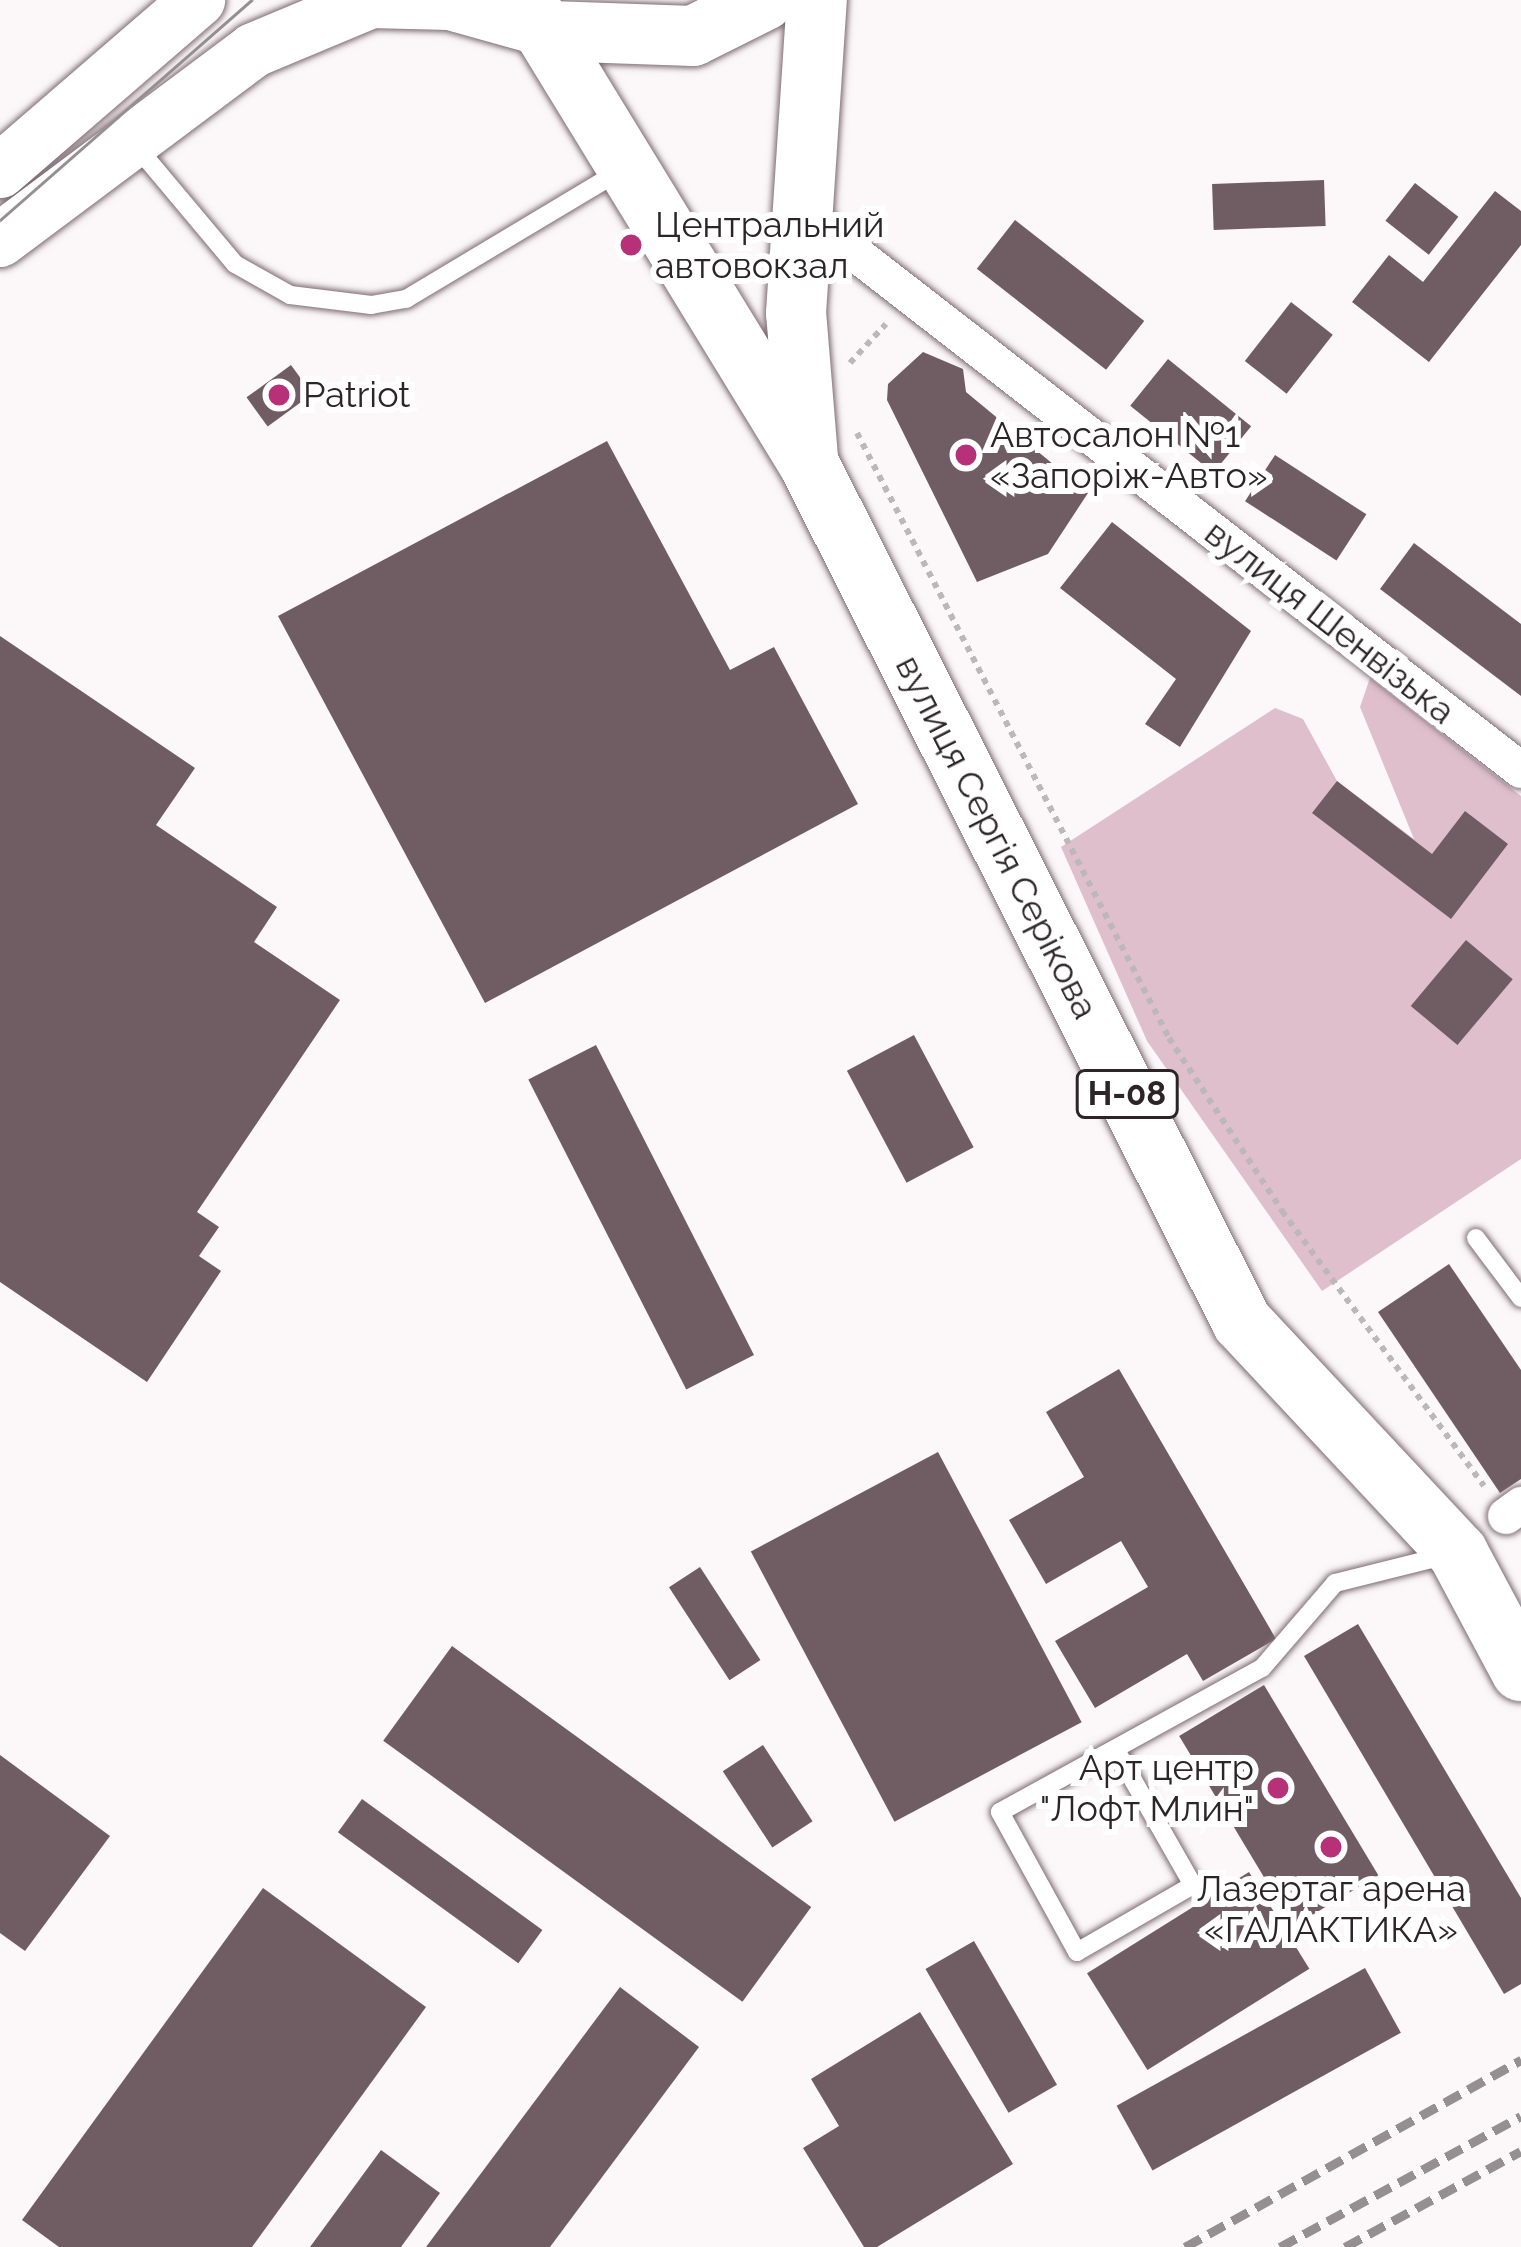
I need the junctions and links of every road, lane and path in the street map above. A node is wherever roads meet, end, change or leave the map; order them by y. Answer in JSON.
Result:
{"nodes":[{"id":1,"x":198,"y":0,"type":"edge"},
{"id":2,"x":765,"y":0,"type":"edge"},
{"id":3,"x":817,"y":0,"type":"edge"},
{"id":4,"x":537,"y":15,"type":"edge"},
{"id":5,"x":130,"y":138,"type":"junction"},
{"id":6,"x":629,"y":165,"type":"junction"},
{"id":7,"x":0,"y":171,"type":"edge"},
{"id":8,"x":798,"y":208,"type":"junction"},
{"id":9,"x":0,"y":240,"type":"edge"},
{"id":10,"x":911,"y":297,"type":"junction"},
{"id":11,"x":846,"y":367,"type":"dead end"},
{"id":12,"x":850,"y":420,"type":"dead end"},
{"id":13,"x":809,"y":464,"type":"junction"},
{"id":14,"x":1521,"y":770,"type":"edge"},
{"id":15,"x":1475,"y":1238,"type":"dead end"},
{"id":16,"x":1521,"y":1298,"type":"edge"},
{"id":17,"x":1514,"y":1510,"type":"edge"},
{"id":18,"x":1457,"y":1553,"type":"junction"},
{"id":19,"x":1521,"y":1671,"type":"edge"},
{"id":20,"x":1117,"y":1752,"type":"junction"}],
"edges":[{"from":1,"to":7,"type":"main road"},
{"from":2,"to":4,"type":"main road"},
{"from":3,"to":8,"type":"main road","name":"вулиця Сергія Серікова","number":"Н-08"},
{"from":4,"to":5,"type":"main road"},
{"from":4,"to":6,"type":"main road","name":"вулиця Сергія Серікова","number":"Н-08"},
{"from":5,"to":6,"type":"lane"},
{"from":5,"to":9,"type":"main road"},
{"from":6,"to":13,"type":"main road","name":"вулиця Сергія Серікова","number":"Н-08"},
{"from":8,"to":10,"type":"street","name":"вулиця Шенвізька"},
{"from":8,"to":13,"type":"main road","name":"вулиця Сергія Серікова","number":"Н-08"},
{"from":10,"to":11,"type":"path"},
{"from":10,"to":14,"type":"street","name":"вулиця Шенвізька"},
{"from":12,"to":17,"type":"path"},
{"from":13,"to":18,"type":"main road","name":"вулиця Сергія Серікова","number":"Н-08"},
{"from":15,"to":16,"type":"lane"},
{"from":18,"to":19,"type":"main road","name":"вулиця Сергія Серікова","number":"Н-08"},
{"from":18,"to":20,"type":"lane"},
{"from":20,"to":20,"type":"lane"}]}
